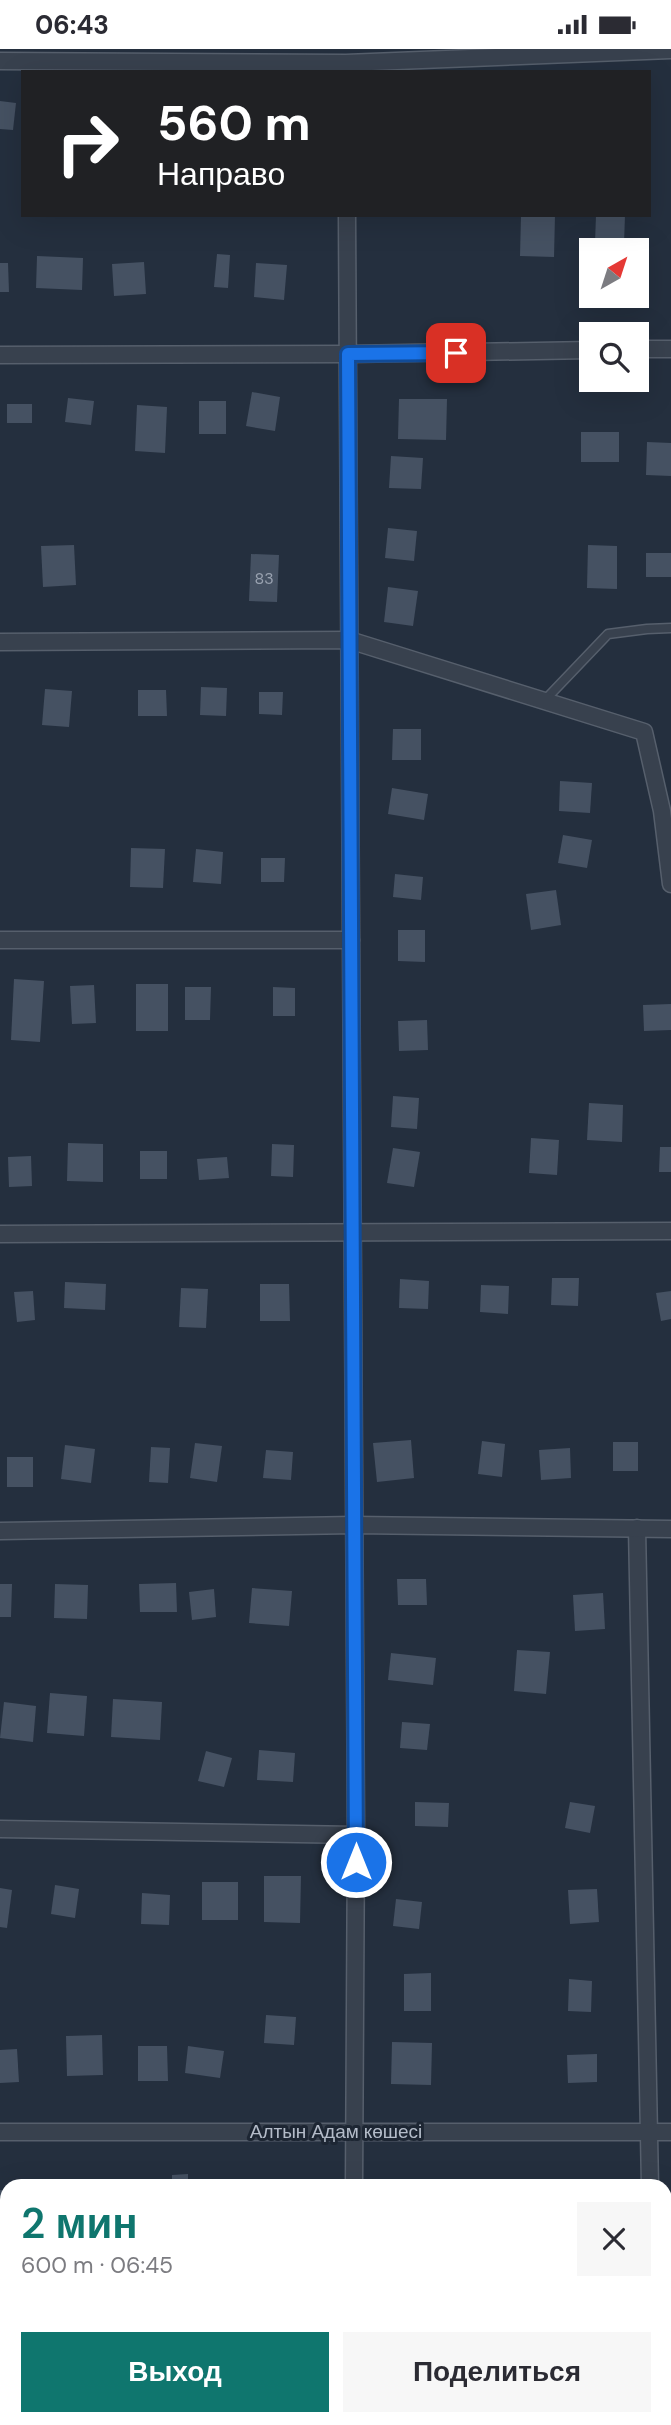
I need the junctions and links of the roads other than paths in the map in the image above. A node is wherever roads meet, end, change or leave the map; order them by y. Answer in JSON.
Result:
{"nodes":[{"id":1,"x":671,"y":50,"type":"edge"},
{"id":2,"x":0,"y":61,"type":"edge"},
{"id":3,"x":346,"y":61,"type":"edge"},
{"id":4,"x":347,"y":217,"type":"edge"},
{"id":5,"x":649,"y":349,"type":"edge"},
{"id":6,"x":671,"y":349,"type":"edge"},
{"id":7,"x":579,"y":350,"type":"edge"},
{"id":8,"x":348,"y":354,"type":"junction"},
{"id":9,"x":0,"y":355,"type":"edge"},
{"id":10,"x":671,"y":628,"type":"edge"},
{"id":11,"x":349,"y":640,"type":"junction"},
{"id":12,"x":0,"y":642,"type":"edge"},
{"id":13,"x":544,"y":701,"type":"junction"},
{"id":14,"x":671,"y":884,"type":"edge"},
{"id":15,"x":0,"y":940,"type":"edge"},
{"id":16,"x":351,"y":940,"type":"junction"},
{"id":17,"x":671,"y":1231,"type":"edge"},
{"id":18,"x":353,"y":1233,"type":"junction"},
{"id":19,"x":0,"y":1234,"type":"edge"},
{"id":20,"x":354,"y":1525,"type":"junction"},
{"id":21,"x":637,"y":1528,"type":"junction"},
{"id":22,"x":671,"y":1529,"type":"edge"},
{"id":23,"x":0,"y":1531,"type":"edge"},
{"id":24,"x":0,"y":1829,"type":"edge"},
{"id":25,"x":356,"y":1835,"type":"junction"},
{"id":26,"x":353,"y":2131,"type":"junction"},
{"id":27,"x":0,"y":2132,"type":"edge"},
{"id":28,"x":650,"y":2132,"type":"junction"},
{"id":29,"x":671,"y":2132,"type":"edge"},
{"id":30,"x":354,"y":2179,"type":"edge"},
{"id":31,"x":650,"y":2179,"type":"edge"}],
"edges":[{"from":1,"to":3,"type":"street"},
{"from":2,"to":3,"type":"street"},
{"from":4,"to":8,"type":"street"},
{"from":5,"to":6,"type":"street"},
{"from":7,"to":8,"type":"street"},
{"from":8,"to":9,"type":"street"},
{"from":8,"to":11,"type":"street"},
{"from":10,"to":13,"type":"lane"},
{"from":11,"to":12,"type":"street"},
{"from":11,"to":13,"type":"street"},
{"from":11,"to":16,"type":"street"},
{"from":13,"to":14,"type":"street"},
{"from":15,"to":16,"type":"street"},
{"from":16,"to":18,"type":"street"},
{"from":17,"to":18,"type":"street"},
{"from":18,"to":19,"type":"street"},
{"from":18,"to":20,"type":"street"},
{"from":20,"to":21,"type":"street"},
{"from":20,"to":23,"type":"street"},
{"from":20,"to":25,"type":"street"},
{"from":21,"to":22,"type":"street"},
{"from":21,"to":28,"type":"street"},
{"from":24,"to":25,"type":"street"},
{"from":25,"to":26,"type":"street"},
{"from":26,"to":27,"type":"street","name":"Алтын Адам көшесі"},
{"from":26,"to":28,"type":"street","name":"Алтын Адам көшесі"},
{"from":26,"to":30,"type":"street"},
{"from":28,"to":29,"type":"street","name":"Алтын Адам көшесі"},
{"from":28,"to":31,"type":"street"}]}
